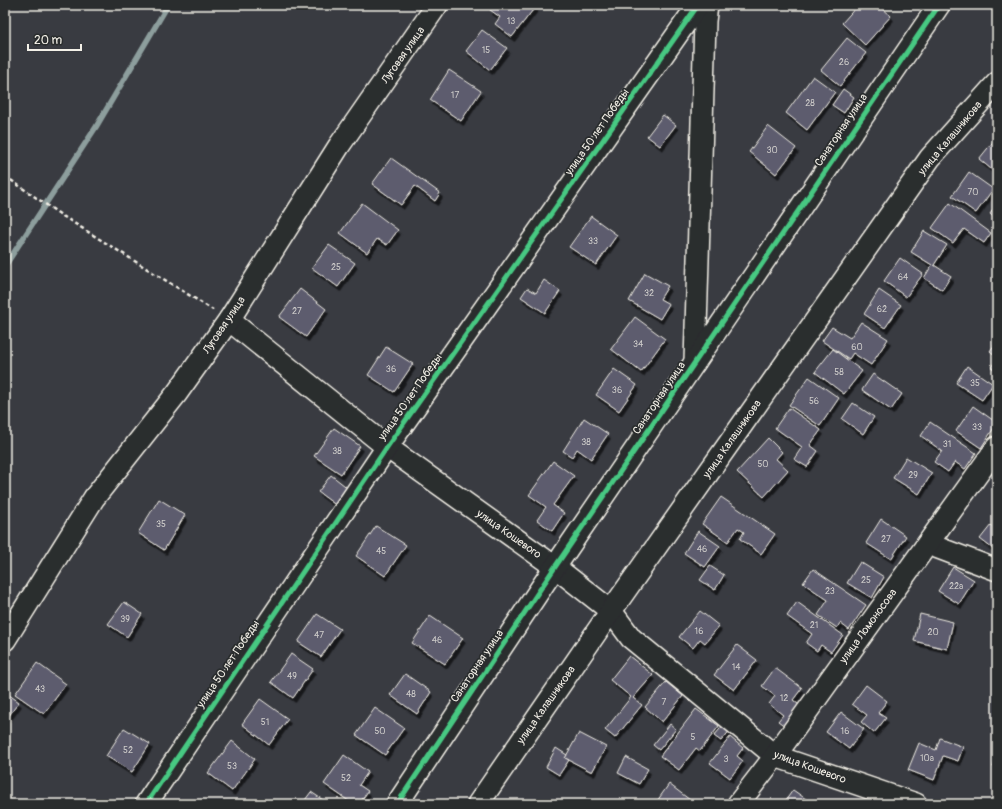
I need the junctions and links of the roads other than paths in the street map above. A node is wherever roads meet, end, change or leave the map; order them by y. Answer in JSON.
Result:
{"nodes":[{"id":1,"x":438,"y":5,"type":"edge"},
{"id":2,"x":698,"y":5,"type":"edge"},
{"id":3,"x":707,"y":5,"type":"edge"},
{"id":4,"x":939,"y":5,"type":"edge"},
{"id":5,"x":997,"y":83,"type":"edge"},
{"id":6,"x":229,"y":320,"type":"junction"},
{"id":7,"x":695,"y":362,"type":"junction"},
{"id":8,"x":387,"y":447,"type":"junction"},
{"id":9,"x":997,"y":447,"type":"edge"},
{"id":10,"x":928,"y":544,"type":"junction"},
{"id":11,"x":555,"y":567,"type":"junction"},
{"id":12,"x":997,"y":570,"type":"edge"},
{"id":13,"x":611,"y":611,"type":"junction"},
{"id":14,"x":5,"y":640,"type":"edge"},
{"id":15,"x":774,"y":756,"type":"junction"},
{"id":16,"x":146,"y":804,"type":"edge"},
{"id":17,"x":397,"y":804,"type":"edge"},
{"id":18,"x":478,"y":804,"type":"edge"},
{"id":19,"x":738,"y":804,"type":"edge"},
{"id":20,"x":916,"y":804,"type":"edge"}],
"edges":[{"from":1,"to":6,"type":"street","name":"Луговая улица"},
{"from":2,"to":8,"type":"street","name":"улица 50 лет Победы"},
{"from":3,"to":7,"type":"street"},
{"from":4,"to":7,"type":"street","name":"Санаторная улица"},
{"from":5,"to":13,"type":"street","name":"улица Калашникова"},
{"from":6,"to":8,"type":"street","name":"улица Кошевого"},
{"from":6,"to":14,"type":"street","name":"Луговая улица"},
{"from":7,"to":11,"type":"street","name":"Санаторная улица"},
{"from":8,"to":11,"type":"street","name":"улица Кошевого"},
{"from":8,"to":16,"type":"street","name":"улица 50 лет Победы"},
{"from":9,"to":10,"type":"street","name":"улица Ломоносова"},
{"from":10,"to":12,"type":"street"},
{"from":10,"to":15,"type":"street","name":"улица Ломоносова"},
{"from":11,"to":13,"type":"street","name":"улица Кошевого"},
{"from":11,"to":17,"type":"street","name":"Санаторная улица"},
{"from":13,"to":15,"type":"street","name":"улица Кошевого"},
{"from":13,"to":18,"type":"street","name":"улица Калашникова"},
{"from":15,"to":19,"type":"street","name":"улица Ломоносова"},
{"from":15,"to":20,"type":"street","name":"улица Кошевого"}]}
